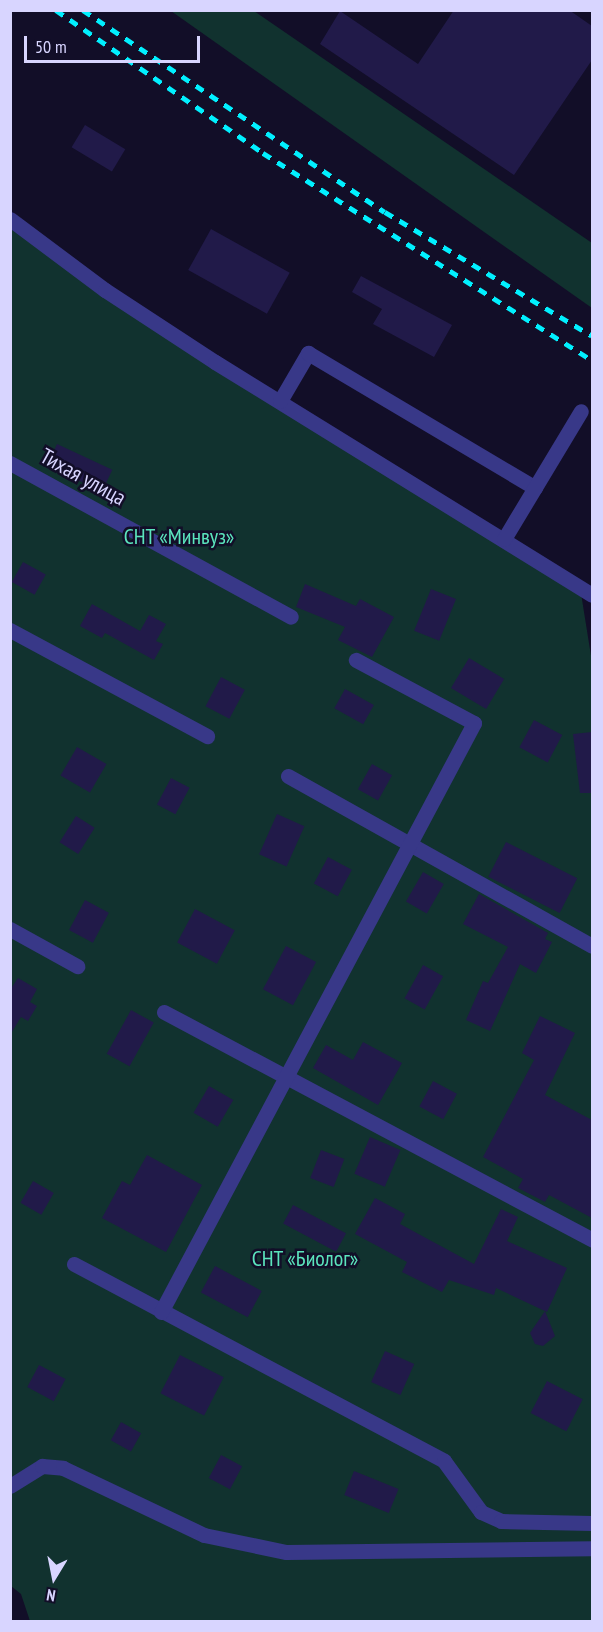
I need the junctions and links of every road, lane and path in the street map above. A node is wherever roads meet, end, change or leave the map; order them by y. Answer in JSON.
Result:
{"nodes":[{"id":1,"x":10,"y":219,"type":"edge"},
{"id":2,"x":280,"y":401,"type":"junction"},
{"id":3,"x":580,"y":411,"type":"dead end"},
{"id":4,"x":10,"y":463,"type":"edge"},
{"id":5,"x":535,"y":488,"type":"junction"},
{"id":6,"x":504,"y":539,"type":"junction"},
{"id":7,"x":592,"y":595,"type":"edge"},
{"id":8,"x":291,"y":617,"type":"dead end"},
{"id":9,"x":10,"y":630,"type":"edge"},
{"id":10,"x":356,"y":660,"type":"dead end"},
{"id":11,"x":207,"y":736,"type":"dead end"},
{"id":12,"x":288,"y":776,"type":"dead end"},
{"id":13,"x":408,"y":846,"type":"junction"},
{"id":14,"x":10,"y":929,"type":"edge"},
{"id":15,"x":592,"y":946,"type":"edge"},
{"id":16,"x":77,"y":966,"type":"dead end"},
{"id":17,"x":164,"y":1012,"type":"dead end"},
{"id":18,"x":284,"y":1077,"type":"junction"},
{"id":19,"x":592,"y":1240,"type":"edge"},
{"id":20,"x":74,"y":1264,"type":"dead end"},
{"id":21,"x":160,"y":1312,"type":"junction"},
{"id":22,"x":10,"y":1486,"type":"edge"},
{"id":23,"x":592,"y":1523,"type":"edge"},
{"id":24,"x":592,"y":1548,"type":"edge"}],
"edges":[{"from":1,"to":2,"type":"street"},
{"from":2,"to":5,"type":"street"},
{"from":2,"to":6,"type":"street"},
{"from":3,"to":5,"type":"street"},
{"from":4,"to":8,"type":"street","name":"Тихая улица"},
{"from":5,"to":6,"type":"street"},
{"from":6,"to":7,"type":"street"},
{"from":9,"to":11,"type":"street"},
{"from":10,"to":13,"type":"street"},
{"from":12,"to":13,"type":"street"},
{"from":13,"to":15,"type":"street"},
{"from":13,"to":18,"type":"street"},
{"from":14,"to":16,"type":"street"},
{"from":17,"to":18,"type":"street"},
{"from":18,"to":19,"type":"street"},
{"from":18,"to":21,"type":"street"},
{"from":20,"to":21,"type":"street"},
{"from":21,"to":23,"type":"street"},
{"from":22,"to":24,"type":"street"}]}
